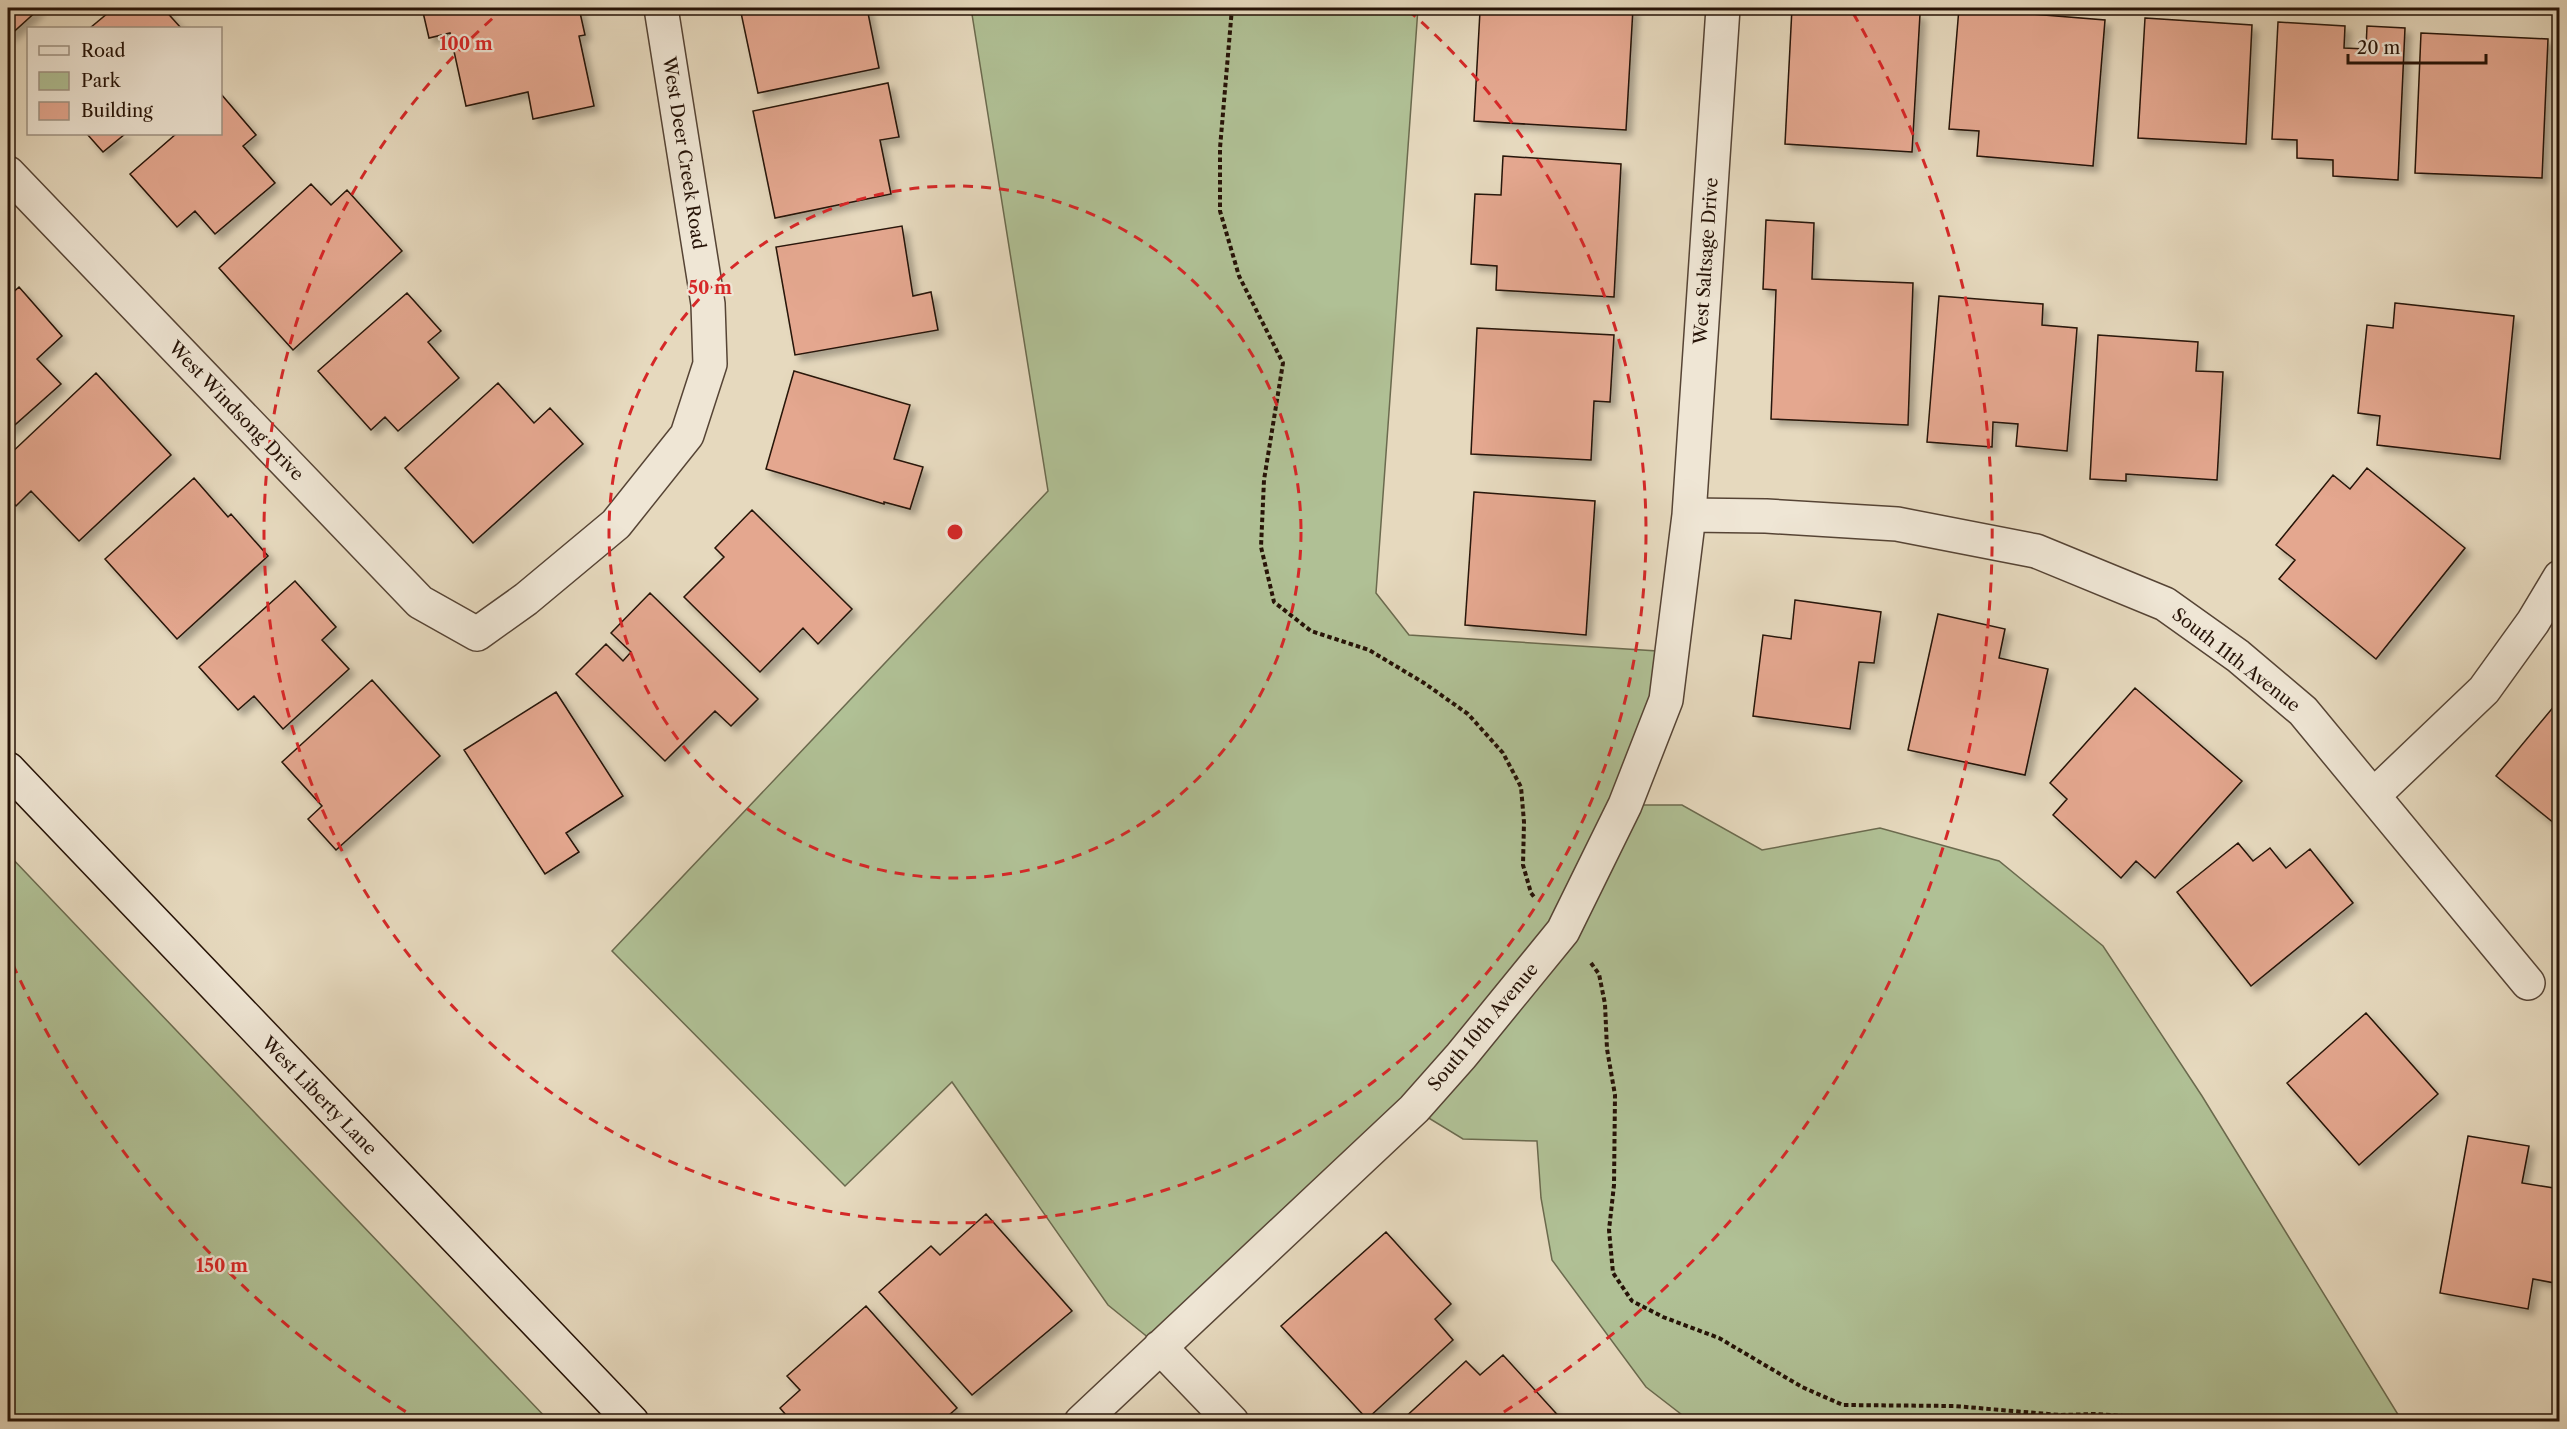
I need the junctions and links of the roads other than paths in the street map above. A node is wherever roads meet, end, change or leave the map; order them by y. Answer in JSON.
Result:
{"nodes":[{"id":1,"x":661,"y":8,"type":"edge"},
{"id":2,"x":1723,"y":8,"type":"edge"},
{"id":3,"x":8,"y":173,"type":"edge"},
{"id":4,"x":1689,"y":515,"type":"junction"},
{"id":5,"x":2559,"y":577,"type":"edge"},
{"id":6,"x":477,"y":634,"type":"joint"},
{"id":7,"x":8,"y":769,"type":"edge"},
{"id":8,"x":2374,"y":795,"type":"junction"},
{"id":9,"x":2528,"y":983,"type":"dead end"},
{"id":10,"x":1160,"y":1347,"type":"junction"},
{"id":11,"x":632,"y":1422,"type":"edge"},
{"id":12,"x":1081,"y":1422,"type":"edge"},
{"id":13,"x":1232,"y":1422,"type":"edge"}],
"edges":[{"from":1,"to":6,"type":"street","name":"West Deer Creek Road"},
{"from":2,"to":4,"type":"street","name":"West Saltsage Drive"},
{"from":3,"to":6,"type":"street","name":"West Windsong Drive"},
{"from":4,"to":8,"type":"street","name":"South 11th Avenue"},
{"from":4,"to":10,"type":"street","name":"South 10th Avenue"},
{"from":5,"to":8,"type":"street"},
{"from":7,"to":11,"type":"street","name":"West Liberty Lane"},
{"from":8,"to":9,"type":"street","name":"South 11th Avenue"},
{"from":10,"to":12,"type":"street","name":"South 10th Avenue"},
{"from":10,"to":13,"type":"street"}]}
